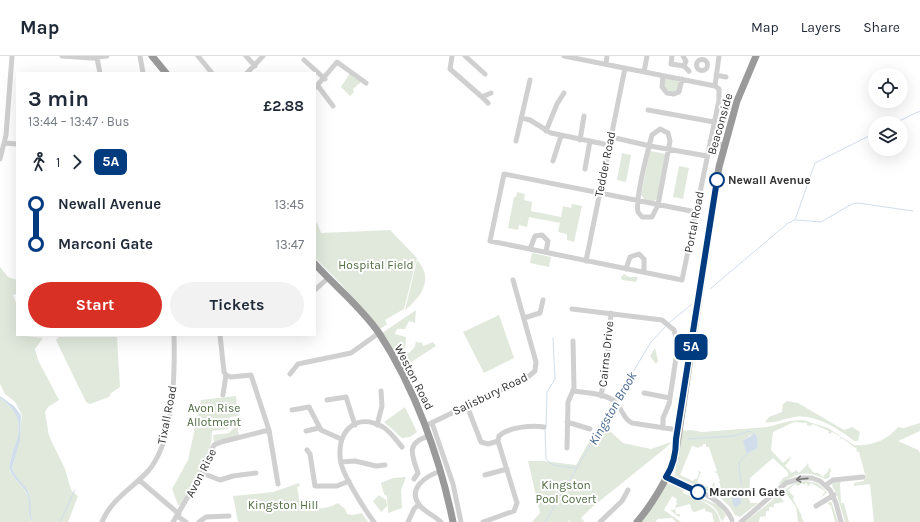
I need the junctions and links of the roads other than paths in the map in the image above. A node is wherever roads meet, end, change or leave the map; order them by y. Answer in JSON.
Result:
{"nodes":[{"id":1,"x":12,"y":56,"type":"edge"},
{"id":2,"x":62,"y":56,"type":"edge"},
{"id":3,"x":107,"y":56,"type":"edge"},
{"id":4,"x":140,"y":56,"type":"edge"},
{"id":5,"x":152,"y":56,"type":"edge"},
{"id":6,"x":198,"y":56,"type":"edge"},
{"id":7,"x":246,"y":56,"type":"edge"},
{"id":8,"x":263,"y":56,"type":"edge"},
{"id":9,"x":452,"y":56,"type":"edge"},
{"id":10,"x":465,"y":56,"type":"edge"},
{"id":11,"x":564,"y":56,"type":"edge"},
{"id":12,"x":607,"y":56,"type":"edge"},
{"id":13,"x":647,"y":56,"type":"edge"},
{"id":14,"x":672,"y":56,"type":"edge"},
{"id":15,"x":683,"y":56,"type":"edge"},
{"id":16,"x":719,"y":56,"type":"edge"},
{"id":17,"x":756,"y":56,"type":"edge"},
{"id":18,"x":97,"y":58,"type":"junction"},
{"id":19,"x":587,"y":58,"type":"edge"},
{"id":20,"x":304,"y":60,"type":"dead end"},
{"id":21,"x":606,"y":64,"type":"junction"},
{"id":22,"x":254,"y":66,"type":"junction"},
{"id":23,"x":684,"y":66,"type":"junction"},
{"id":24,"x":625,"y":68,"type":"junction"},
{"id":25,"x":697,"y":68,"type":"dead end"},
{"id":26,"x":689,"y":71,"type":"junction"},
{"id":27,"x":100,"y":72,"type":"edge"},
{"id":28,"x":143,"y":72,"type":"edge"},
{"id":29,"x":165,"y":72,"type":"edge"},
{"id":30,"x":211,"y":72,"type":"edge"},
{"id":31,"x":248,"y":72,"type":"edge"},
{"id":32,"x":644,"y":72,"type":"junction"},
{"id":33,"x":485,"y":74,"type":"dead end"},
{"id":34,"x":716,"y":75,"type":"junction"},
{"id":35,"x":663,"y":76,"type":"junction"},
{"id":36,"x":726,"y":77,"type":"dead end"},
{"id":37,"x":325,"y":79,"type":"junction"},
{"id":38,"x":530,"y":80,"type":"dead end"},
{"id":39,"x":685,"y":80,"type":"junction"},
{"id":40,"x":366,"y":84,"type":"dead end"},
{"id":41,"x":317,"y":87,"type":"edge"},
{"id":42,"x":716,"y":87,"type":"junction"},
{"id":43,"x":491,"y":93,"type":"dead end"},
{"id":44,"x":564,"y":93,"type":"dead end"},
{"id":45,"x":482,"y":97,"type":"junction"},
{"id":46,"x":488,"y":103,"type":"dead end"},
{"id":47,"x":333,"y":106,"type":"dead end"},
{"id":48,"x":648,"y":110,"type":"dead end"},
{"id":49,"x":584,"y":116,"type":"dead end"},
{"id":50,"x":521,"y":118,"type":"junction"},
{"id":51,"x":714,"y":122,"type":"junction"},
{"id":52,"x":546,"y":131,"type":"junction"},
{"id":53,"x":560,"y":136,"type":"junction"},
{"id":54,"x":610,"y":137,"type":"junction"},
{"id":55,"x":516,"y":140,"type":"dead end"},
{"id":56,"x":580,"y":140,"type":"junction"},
{"id":57,"x":710,"y":141,"type":"junction"},
{"id":58,"x":590,"y":142,"type":"junction"},
{"id":59,"x":5,"y":143,"type":"junction"},
{"id":60,"x":16,"y":144,"type":"edge"},
{"id":61,"x":724,"y":144,"type":"junction"},
{"id":62,"x":609,"y":145,"type":"junction"},
{"id":63,"x":650,"y":146,"type":"junction"},
{"id":64,"x":668,"y":149,"type":"junction"},
{"id":65,"x":707,"y":156,"type":"junction"},
{"id":66,"x":0,"y":159,"type":"edge"},
{"id":67,"x":553,"y":161,"type":"dead end"},
{"id":68,"x":585,"y":169,"type":"dead end"},
{"id":69,"x":600,"y":192,"type":"junction"},
{"id":70,"x":638,"y":200,"type":"junction"},
{"id":71,"x":658,"y":204,"type":"junction"},
{"id":72,"x":696,"y":212,"type":"junction"},
{"id":73,"x":530,"y":249,"type":"junction"},
{"id":74,"x":546,"y":252,"type":"junction"},
{"id":75,"x":586,"y":261,"type":"junction"},
{"id":76,"x":316,"y":265,"type":"edge"},
{"id":77,"x":626,"y":269,"type":"junction"},
{"id":78,"x":644,"y":272,"type":"junction"},
{"id":79,"x":328,"y":278,"type":"junction"},
{"id":80,"x":513,"y":280,"type":"dead end"},
{"id":81,"x":316,"y":289,"type":"edge"},
{"id":82,"x":543,"y":300,"type":"dead end"},
{"id":83,"x":572,"y":309,"type":"dead end"},
{"id":84,"x":611,"y":313,"type":"junction"},
{"id":85,"x":524,"y":318,"type":"junction"},
{"id":86,"x":379,"y":333,"type":"junction"},
{"id":87,"x":176,"y":336,"type":"edge"},
{"id":88,"x":220,"y":336,"type":"edge"},
{"id":89,"x":574,"y":341,"type":"dead end"},
{"id":90,"x":290,"y":374,"type":"dead end"},
{"id":91,"x":226,"y":375,"type":"junction"},
{"id":92,"x":381,"y":391,"type":"dead end"},
{"id":93,"x":573,"y":391,"type":"junction"},
{"id":94,"x":644,"y":393,"type":"dead end"},
{"id":95,"x":223,"y":395,"type":"dead end"},
{"id":96,"x":601,"y":396,"type":"junction"},
{"id":97,"x":670,"y":398,"type":"junction"},
{"id":98,"x":327,"y":400,"type":"dead end"},
{"id":99,"x":468,"y":406,"type":"junction"},
{"id":100,"x":292,"y":410,"type":"dead end"},
{"id":101,"x":567,"y":422,"type":"junction"},
{"id":102,"x":432,"y":423,"type":"junction"},
{"id":103,"x":377,"y":424,"type":"junction"},
{"id":104,"x":355,"y":425,"type":"junction"},
{"id":105,"x":425,"y":426,"type":"junction"},
{"id":106,"x":544,"y":427,"type":"dead end"},
{"id":107,"x":319,"y":428,"type":"junction"},
{"id":108,"x":590,"y":428,"type":"dead end"},
{"id":109,"x":663,"y":428,"type":"junction"},
{"id":110,"x":269,"y":430,"type":"junction"},
{"id":111,"x":678,"y":430,"type":"junction"},
{"id":112,"x":306,"y":431,"type":"dead end"},
{"id":113,"x":429,"y":436,"type":"junction"},
{"id":114,"x":341,"y":438,"type":"junction"},
{"id":115,"x":498,"y":441,"type":"junction"},
{"id":116,"x":402,"y":447,"type":"dead end"},
{"id":117,"x":567,"y":448,"type":"dead end"},
{"id":118,"x":307,"y":450,"type":"dead end"},
{"id":119,"x":341,"y":462,"type":"junction"},
{"id":120,"x":385,"y":465,"type":"dead end"},
{"id":121,"x":507,"y":469,"type":"junction"},
{"id":122,"x":440,"y":471,"type":"junction"},
{"id":123,"x":202,"y":473,"type":"junction"},
{"id":124,"x":256,"y":473,"type":"dead end"},
{"id":125,"x":485,"y":475,"type":"dead end"},
{"id":126,"x":666,"y":477,"type":"junction"},
{"id":127,"x":863,"y":477,"type":"dead end"},
{"id":128,"x":414,"y":479,"type":"dead end"},
{"id":129,"x":139,"y":480,"type":"junction"},
{"id":130,"x":349,"y":481,"type":"junction"},
{"id":131,"x":278,"y":484,"type":"dead end"},
{"id":132,"x":826,"y":485,"type":"junction"},
{"id":133,"x":628,"y":490,"type":"dead end"},
{"id":134,"x":834,"y":495,"type":"junction"},
{"id":135,"x":419,"y":504,"type":"junction"},
{"id":136,"x":816,"y":506,"type":"dead end"},
{"id":137,"x":178,"y":515,"type":"junction"},
{"id":138,"x":229,"y":516,"type":"dead end"},
{"id":139,"x":733,"y":521,"type":"edge"},
{"id":140,"x":102,"y":522,"type":"edge"},
{"id":141,"x":173,"y":522,"type":"edge"},
{"id":142,"x":186,"y":522,"type":"edge"},
{"id":143,"x":199,"y":522,"type":"edge"},
{"id":144,"x":374,"y":522,"type":"edge"},
{"id":145,"x":408,"y":522,"type":"edge"},
{"id":146,"x":441,"y":522,"type":"edge"},
{"id":147,"x":453,"y":522,"type":"edge"},
{"id":148,"x":461,"y":522,"type":"edge"},
{"id":149,"x":483,"y":522,"type":"edge"},
{"id":150,"x":600,"y":522,"type":"edge"},
{"id":151,"x":637,"y":522,"type":"edge"},
{"id":152,"x":741,"y":522,"type":"edge"},
{"id":153,"x":841,"y":522,"type":"edge"}],
"edges":[{"from":1,"to":59,"type":"street"},
{"from":2,"to":18,"type":"street"},
{"from":3,"to":18,"type":"street"},
{"from":4,"to":28,"type":"street"},
{"from":5,"to":29,"type":"highway"},
{"from":6,"to":30,"type":"street"},
{"from":7,"to":22,"type":"street"},
{"from":8,"to":22,"type":"street"},
{"from":9,"to":45,"type":"street"},
{"from":10,"to":33,"type":"street"},
{"from":11,"to":19,"type":"street"},
{"from":12,"to":21,"type":"street"},
{"from":13,"to":32,"type":"street"},
{"from":14,"to":23,"type":"street"},
{"from":15,"to":23,"type":"street"},
{"from":16,"to":34,"type":"street","name":"Portal Road"},
{"from":17,"to":61,"type":"highway","name":"Beaconside"},
{"from":18,"to":27,"type":"street"},
{"from":19,"to":21,"type":"street"},
{"from":20,"to":37,"type":"street"},
{"from":21,"to":24,"type":"street"},
{"from":22,"to":31,"type":"street"},
{"from":23,"to":26,"type":"street"},
{"from":24,"to":32,"type":"street"},
{"from":24,"to":54,"type":"street","name":"Tedder Road"},
{"from":25,"to":26,"type":"street"},
{"from":26,"to":39,"type":"street"},
{"from":32,"to":35,"type":"street"},
{"from":34,"to":36,"type":"street"},
{"from":34,"to":42,"type":"street","name":"Portal Road"},
{"from":35,"to":39,"type":"street"},
{"from":35,"to":39,"type":"street"},
{"from":37,"to":40,"type":"street"},
{"from":37,"to":41,"type":"street"},
{"from":38,"to":50,"type":"street"},
{"from":39,"to":42,"type":"street"},
{"from":41,"to":47,"type":"street"},
{"from":42,"to":51,"type":"street","name":"Portal Road"},
{"from":43,"to":45,"type":"street"},
{"from":44,"to":52,"type":"street"},
{"from":45,"to":46,"type":"street"},
{"from":48,"to":51,"type":"street"},
{"from":49,"to":56,"type":"street"},
{"from":50,"to":52,"type":"street"},
{"from":50,"to":55,"type":"street"},
{"from":51,"to":57,"type":"street","name":"Portal Road"},
{"from":52,"to":53,"type":"street"},
{"from":53,"to":56,"type":"street"},
{"from":53,"to":67,"type":"street"},
{"from":54,"to":62,"type":"street","name":"Tedder Road"},
{"from":54,"to":63,"type":"street"},
{"from":56,"to":58,"type":"street"},
{"from":57,"to":61,"type":"street"},
{"from":57,"to":65,"type":"street","name":"Portal Road"},
{"from":58,"to":62,"type":"street"},
{"from":58,"to":68,"type":"street"},
{"from":59,"to":60,"type":"street"},
{"from":59,"to":66,"type":"street"},
{"from":61,"to":111,"type":"highway","name":"Beaconside"},
{"from":62,"to":69,"type":"street","name":"Tedder Road"},
{"from":63,"to":64,"type":"street"},
{"from":63,"to":64,"type":"street"},
{"from":63,"to":70,"type":"street"},
{"from":64,"to":65,"type":"street"},
{"from":64,"to":71,"type":"street"},
{"from":65,"to":72,"type":"street","name":"Portal Road"},
{"from":69,"to":70,"type":"street"},
{"from":69,"to":73,"type":"street"},
{"from":69,"to":75,"type":"street","name":"Tedder Road"},
{"from":70,"to":71,"type":"street"},
{"from":70,"to":71,"type":"street"},
{"from":71,"to":72,"type":"street"},
{"from":72,"to":78,"type":"street","name":"Portal Road"},
{"from":73,"to":74,"type":"street"},
{"from":73,"to":74,"type":"street"},
{"from":74,"to":75,"type":"street"},
{"from":75,"to":77,"type":"street"},
{"from":76,"to":79,"type":"highway","name":"Weston Road"},
{"from":77,"to":78,"type":"street"},
{"from":77,"to":78,"type":"street"},
{"from":79,"to":81,"type":"street"},
{"from":79,"to":86,"type":"highway","name":"Weston Road"},
{"from":80,"to":85,"type":"street","name":"Salisbury Road"},
{"from":82,"to":85,"type":"street"},
{"from":83,"to":84,"type":"street"},
{"from":84,"to":96,"type":"street","name":"Cairns Drive"},
{"from":84,"to":97,"type":"street"},
{"from":85,"to":99,"type":"street","name":"Salisbury Road"},
{"from":86,"to":90,"type":"street"},
{"from":86,"to":105,"type":"highway","name":"Weston Road"},
{"from":87,"to":129,"type":"street","name":"Tixall Road"},
{"from":88,"to":91,"type":"street"},
{"from":89,"to":93,"type":"street"},
{"from":91,"to":95,"type":"street"},
{"from":91,"to":110,"type":"street"},
{"from":92,"to":103,"type":"street"},
{"from":93,"to":96,"type":"street"},
{"from":93,"to":101,"type":"street"},
{"from":94,"to":97,"type":"street"},
{"from":96,"to":109,"type":"street"},
{"from":97,"to":109,"type":"street"},
{"from":98,"to":104,"type":"street"},
{"from":99,"to":102,"type":"street","name":"Salisbury Road"},
{"from":99,"to":115,"type":"street"},
{"from":100,"to":107,"type":"street"},
{"from":101,"to":108,"type":"street"},
{"from":101,"to":117,"type":"street"},
{"from":102,"to":105,"type":"street","name":"Salisbury Road"},
{"from":102,"to":148,"type":"street","name":"Weston Road"},
{"from":103,"to":104,"type":"street"},
{"from":103,"to":116,"type":"street"},
{"from":104,"to":114,"type":"street"},
{"from":105,"to":113,"type":"highway","name":"Weston Road"},
{"from":106,"to":115,"type":"street"},
{"from":107,"to":112,"type":"street"},
{"from":107,"to":114,"type":"street"},
{"from":109,"to":111,"type":"street"},
{"from":110,"to":123,"type":"street","name":"Avon Rise"},
{"from":110,"to":131,"type":"street"},
{"from":111,"to":126,"type":"highway","name":"Beaconside"},
{"from":113,"to":122,"type":"highway","name":"Weston Road"},
{"from":113,"to":128,"type":"street"},
{"from":114,"to":119,"type":"street"},
{"from":115,"to":121,"type":"street"},
{"from":118,"to":130,"type":"street"},
{"from":119,"to":120,"type":"street"},
{"from":119,"to":130,"type":"street"},
{"from":121,"to":125,"type":"street"},
{"from":121,"to":149,"type":"street"},
{"from":122,"to":135,"type":"street"},
{"from":122,"to":147,"type":"highway","name":"Weston Road"},
{"from":123,"to":124,"type":"street"},
{"from":123,"to":137,"type":"street","name":"Avon Rise"},
{"from":126,"to":139,"type":"street"},
{"from":126,"to":151,"type":"highway","name":"Beaconside"},
{"from":127,"to":132,"type":"street"},
{"from":129,"to":137,"type":"street"},
{"from":129,"to":140,"type":"street","name":"Tixall Road"},
{"from":130,"to":144,"type":"street"},
{"from":132,"to":134,"type":"street"},
{"from":132,"to":152,"type":"street","one_way":true},
{"from":133,"to":150,"type":"street"},
{"from":134,"to":136,"type":"street"},
{"from":134,"to":153,"type":"street"},
{"from":135,"to":145,"type":"street"},
{"from":135,"to":146,"type":"street"},
{"from":137,"to":141,"type":"street","name":"Avon Rise"},
{"from":137,"to":142,"type":"street"},
{"from":138,"to":143,"type":"street"}]}
